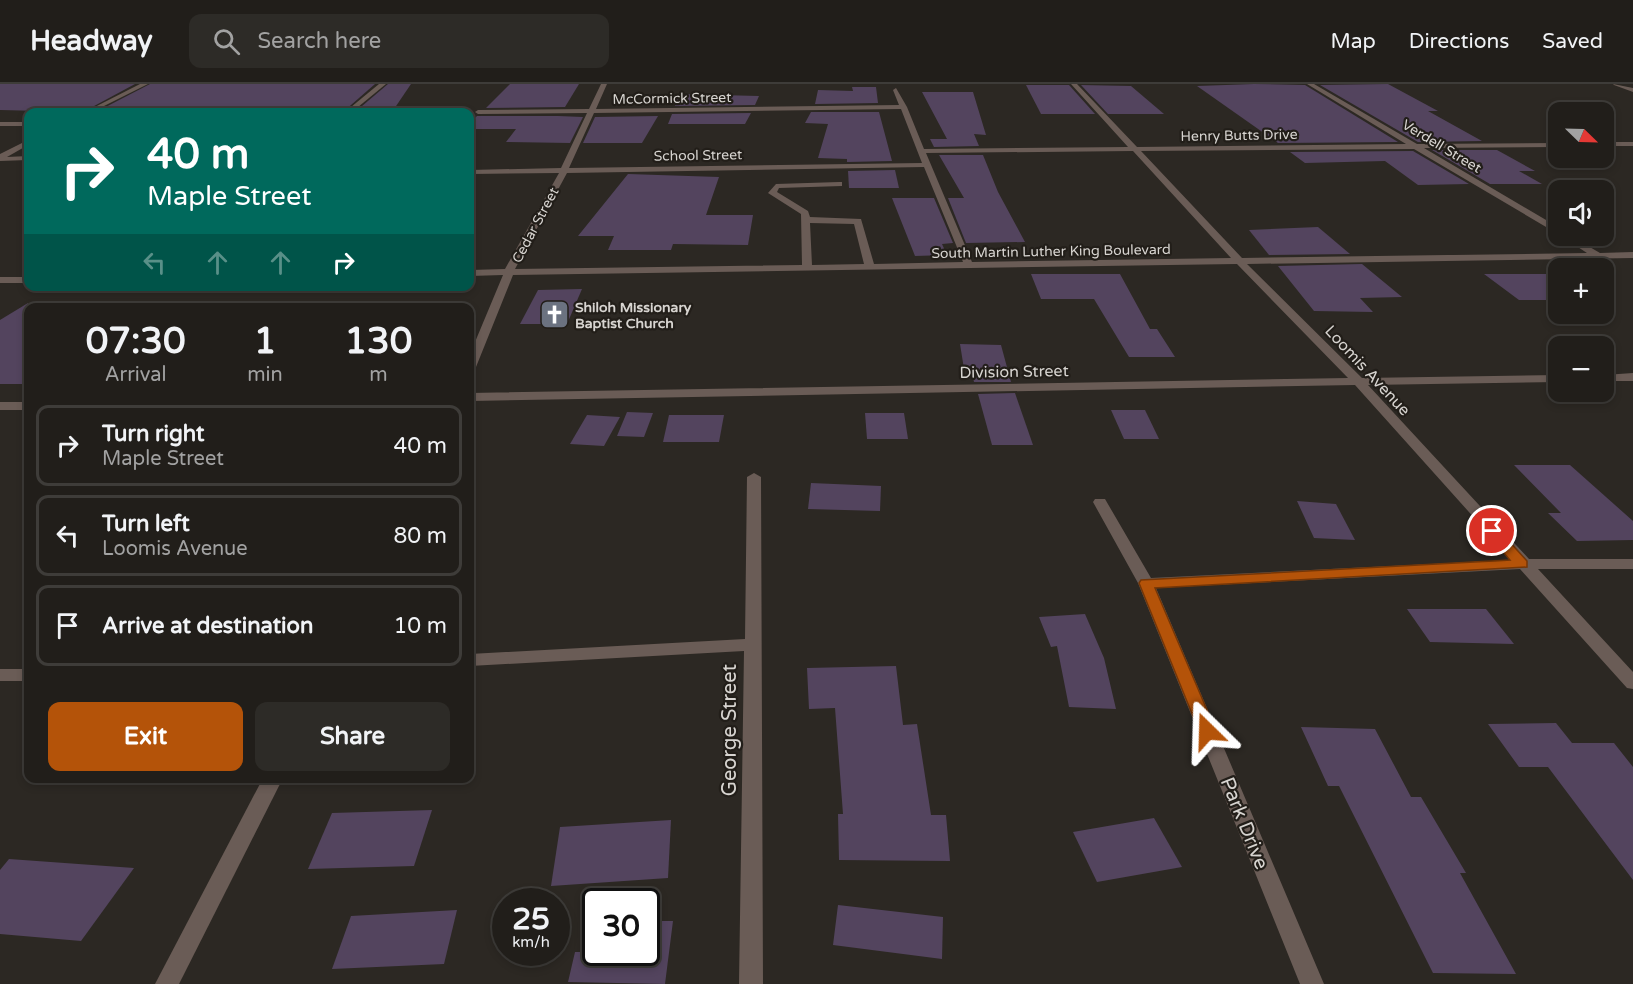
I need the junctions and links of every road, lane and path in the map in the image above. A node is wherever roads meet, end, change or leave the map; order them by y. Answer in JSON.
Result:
{"nodes":[{"id":1,"x":145,"y":84,"type":"edge"},
{"id":2,"x":383,"y":84,"type":"edge"},
{"id":3,"x":604,"y":84,"type":"edge"},
{"id":4,"x":1074,"y":84,"type":"edge"},
{"id":5,"x":1310,"y":84,"type":"edge"},
{"id":6,"x":1616,"y":84,"type":"edge"},
{"id":7,"x":896,"y":90,"type":"dead end"},
{"id":8,"x":1633,"y":90,"type":"edge"},
{"id":9,"x":904,"y":107,"type":"junction"},
{"id":10,"x":96,"y":108,"type":"edge"},
{"id":11,"x":353,"y":108,"type":"edge"},
{"id":12,"x":590,"y":111,"type":"junction"},
{"id":13,"x":478,"y":112,"type":"dead end"},
{"id":14,"x":0,"y":124,"type":"edge"},
{"id":15,"x":24,"y":124,"type":"edge"},
{"id":16,"x":24,"y":144,"type":"edge"},
{"id":17,"x":1614,"y":144,"type":"edge"},
{"id":18,"x":1633,"y":144,"type":"edge"},
{"id":19,"x":1548,"y":145,"type":"edge"},
{"id":20,"x":1418,"y":147,"type":"junction"},
{"id":21,"x":1135,"y":150,"type":"junction"},
{"id":22,"x":921,"y":151,"type":"junction"},
{"id":23,"x":0,"y":158,"type":"edge"},
{"id":24,"x":24,"y":158,"type":"edge"},
{"id":25,"x":927,"y":165,"type":"junction"},
{"id":26,"x":564,"y":171,"type":"junction"},
{"id":27,"x":474,"y":172,"type":"edge"},
{"id":28,"x":839,"y":184,"type":"dead end"},
{"id":29,"x":806,"y":220,"type":"junction"},
{"id":30,"x":1548,"y":225,"type":"edge"},
{"id":31,"x":1582,"y":246,"type":"edge"},
{"id":32,"x":1633,"y":255,"type":"edge"},
{"id":33,"x":1599,"y":256,"type":"junction"},
{"id":34,"x":1240,"y":262,"type":"junction"},
{"id":35,"x":969,"y":266,"type":"junction"},
{"id":36,"x":870,"y":267,"type":"junction"},
{"id":37,"x":807,"y":268,"type":"junction"},
{"id":38,"x":510,"y":272,"type":"junction"},
{"id":39,"x":474,"y":273,"type":"edge"},
{"id":40,"x":0,"y":280,"type":"edge"},
{"id":41,"x":24,"y":280,"type":"edge"},
{"id":42,"x":474,"y":358,"type":"edge"},
{"id":43,"x":1633,"y":377,"type":"edge"},
{"id":44,"x":1548,"y":378,"type":"edge"},
{"id":45,"x":1614,"y":378,"type":"edge"},
{"id":46,"x":1359,"y":382,"type":"junction"},
{"id":47,"x":474,"y":397,"type":"edge"},
{"id":48,"x":0,"y":406,"type":"edge"},
{"id":49,"x":24,"y":406,"type":"edge"},
{"id":50,"x":754,"y":477,"type":"dead end"},
{"id":51,"x":1100,"y":502,"type":"dead end"},
{"id":52,"x":1522,"y":564,"type":"junction"},
{"id":53,"x":1633,"y":564,"type":"edge"},
{"id":54,"x":1146,"y":583,"type":"junction"},
{"id":55,"x":752,"y":645,"type":"junction"},
{"id":56,"x":474,"y":660,"type":"edge"},
{"id":57,"x":0,"y":675,"type":"edge"},
{"id":58,"x":24,"y":675,"type":"edge"},
{"id":59,"x":1633,"y":683,"type":"edge"},
{"id":60,"x":270,"y":783,"type":"edge"},
{"id":61,"x":167,"y":984,"type":"edge"},
{"id":62,"x":751,"y":984,"type":"edge"},
{"id":63,"x":1312,"y":984,"type":"edge"}],
"edges":[{"from":1,"to":10,"type":"street"},
{"from":2,"to":11,"type":"street"},
{"from":3,"to":12,"type":"street","name":"Cedar Street"},
{"from":4,"to":21,"type":"street","name":"Loomis Avenue"},
{"from":5,"to":20,"type":"street","name":"Verdell Street"},
{"from":6,"to":8,"type":"street"},
{"from":7,"to":9,"type":"street"},
{"from":9,"to":12,"type":"street","name":"McCormick Street"},
{"from":9,"to":22,"type":"street"},
{"from":12,"to":13,"type":"street","name":"McCormick Street"},
{"from":12,"to":26,"type":"street","name":"Cedar Street"},
{"from":14,"to":15,"type":"street"},
{"from":16,"to":23,"type":"street"},
{"from":17,"to":18,"type":"street"},
{"from":19,"to":20,"type":"street","name":"Henry Butts Drive"},
{"from":20,"to":21,"type":"street","name":"Henry Butts Drive"},
{"from":20,"to":30,"type":"street","name":"Verdell Street"},
{"from":21,"to":22,"type":"street","name":"Henry Butts Drive"},
{"from":21,"to":34,"type":"street","name":"Loomis Avenue"},
{"from":22,"to":25,"type":"street"},
{"from":23,"to":24,"type":"street"},
{"from":25,"to":26,"type":"street","name":"School Street"},
{"from":25,"to":35,"type":"street"},
{"from":26,"to":27,"type":"street","name":"School Street"},
{"from":26,"to":38,"type":"street","name":"Cedar Street"},
{"from":28,"to":29,"type":"street"},
{"from":29,"to":36,"type":"street"},
{"from":29,"to":37,"type":"street"},
{"from":31,"to":33,"type":"street"},
{"from":32,"to":33,"type":"street","name":"South Martin Luther King Boulevard"},
{"from":33,"to":34,"type":"street","name":"South Martin Luther King Boulevard"},
{"from":34,"to":35,"type":"street","name":"South Martin Luther King Boulevard"},
{"from":34,"to":46,"type":"street","name":"Loomis Avenue"},
{"from":35,"to":36,"type":"street","name":"South Martin Luther King Boulevard"},
{"from":36,"to":37,"type":"street","name":"South Martin Luther King Boulevard"},
{"from":37,"to":38,"type":"street","name":"South Martin Luther King Boulevard"},
{"from":38,"to":39,"type":"street","name":"South Martin Luther King Boulevard"},
{"from":38,"to":42,"type":"street","name":"Cedar Street"},
{"from":40,"to":41,"type":"street"},
{"from":43,"to":45,"type":"street"},
{"from":44,"to":46,"type":"street","name":"Division Street"},
{"from":46,"to":47,"type":"street","name":"Division Street"},
{"from":46,"to":52,"type":"street","name":"Loomis Avenue"},
{"from":48,"to":49,"type":"street"},
{"from":50,"to":55,"type":"street","name":"George Street"},
{"from":51,"to":54,"type":"street","name":"Park Drive"},
{"from":52,"to":53,"type":"street"},
{"from":52,"to":54,"type":"street"},
{"from":52,"to":59,"type":"street","name":"Loomis Avenue"},
{"from":54,"to":63,"type":"street","name":"Park Drive"},
{"from":55,"to":56,"type":"street"},
{"from":55,"to":62,"type":"street","name":"George Street"},
{"from":57,"to":58,"type":"street"},
{"from":60,"to":61,"type":"street"}]}
